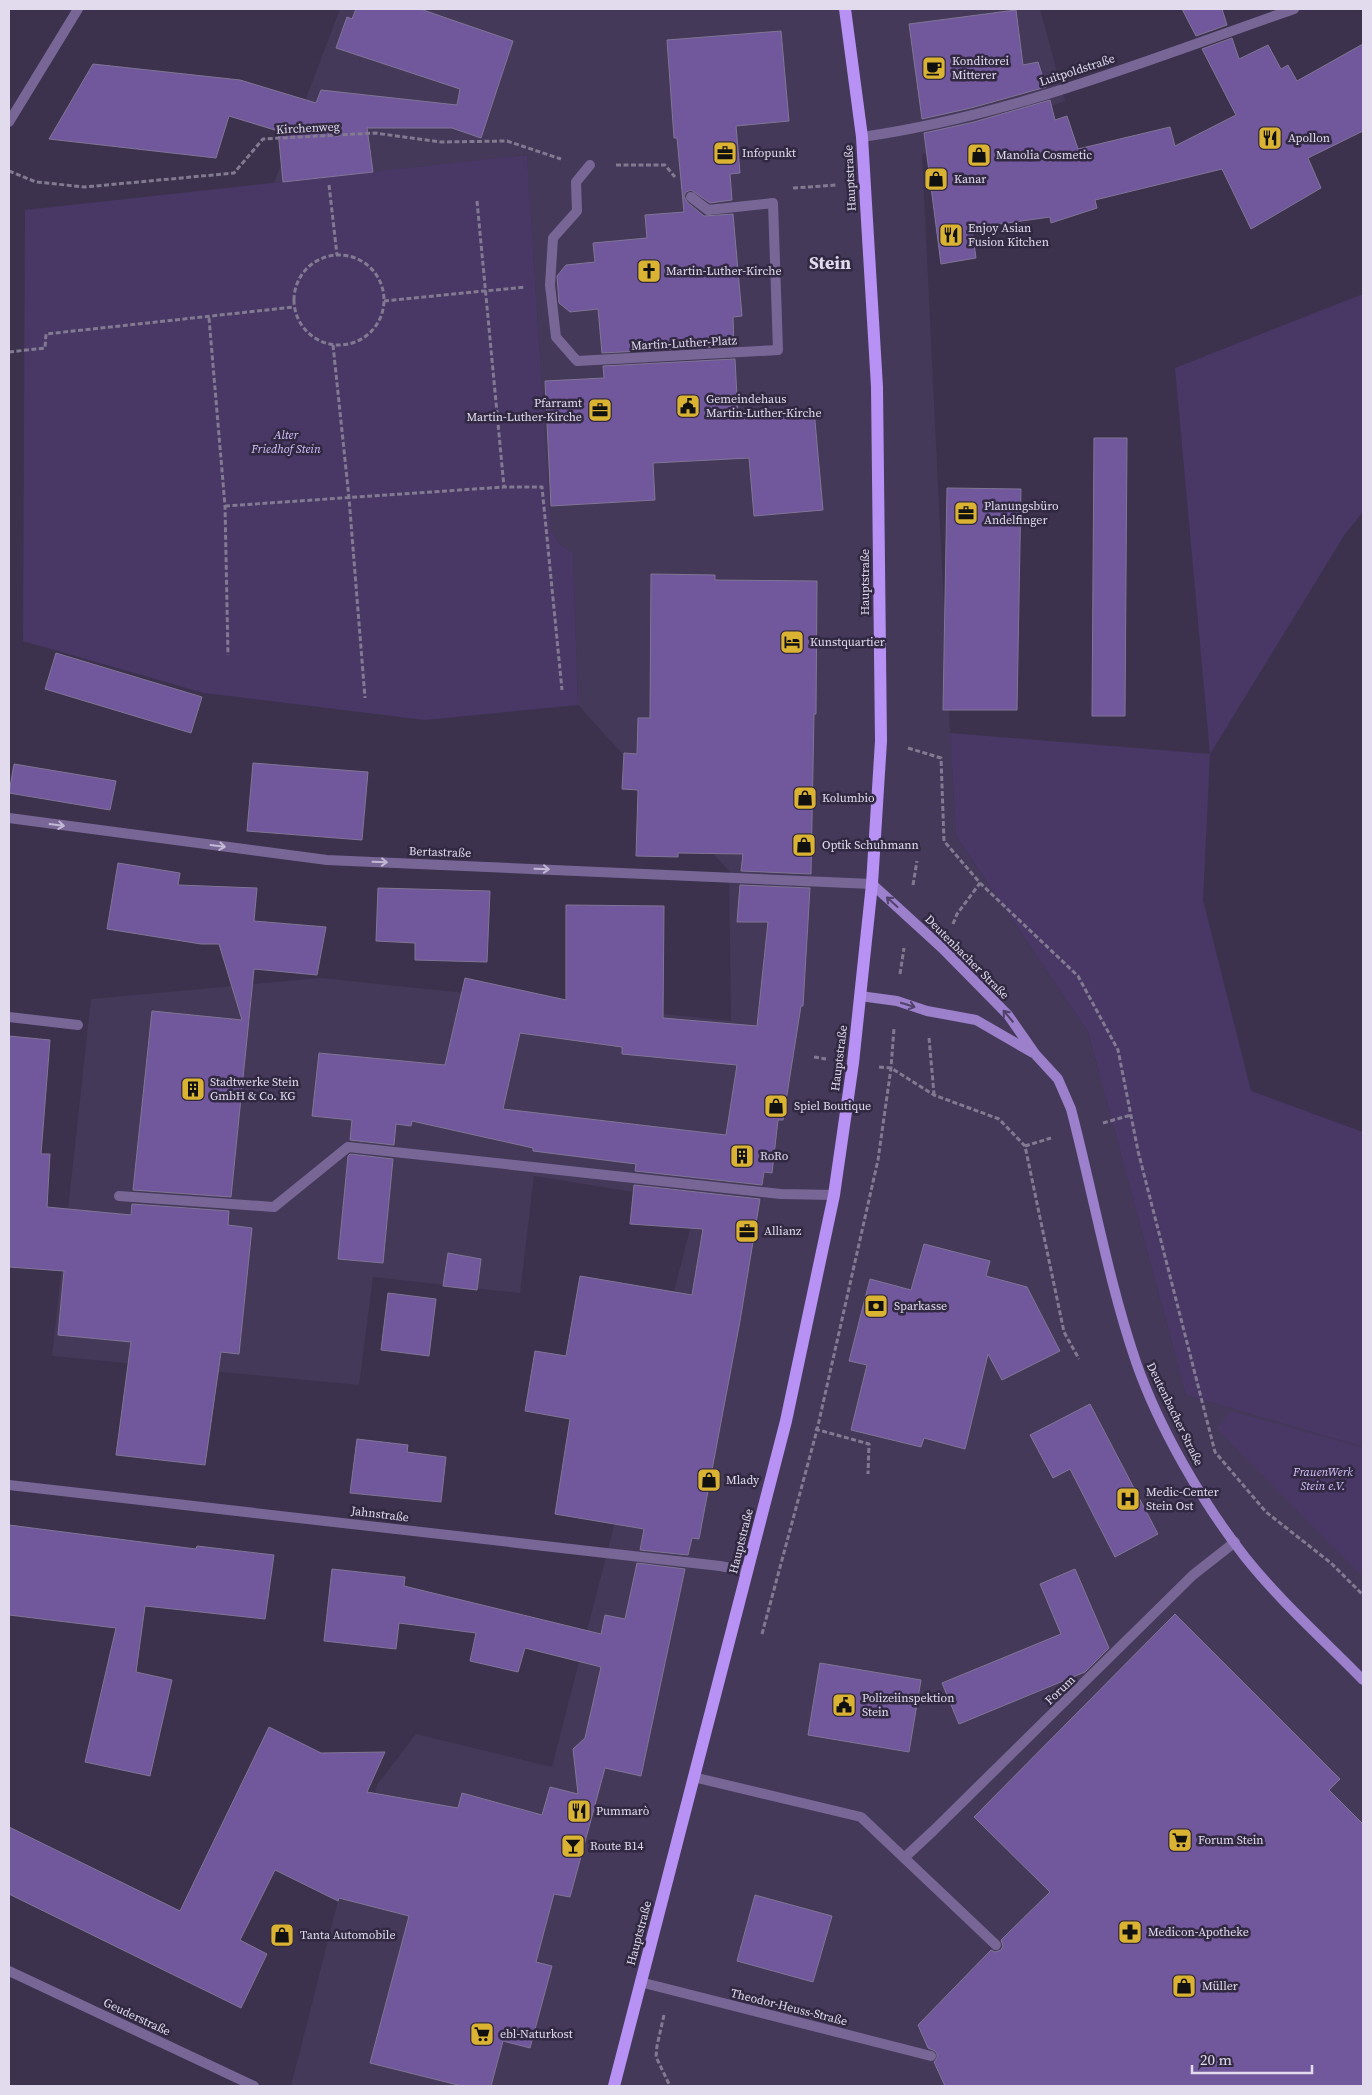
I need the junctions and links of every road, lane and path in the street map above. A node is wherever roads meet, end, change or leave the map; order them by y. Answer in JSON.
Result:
{"nodes":[{"id":1,"x":78,"y":9,"type":"edge"},
{"id":2,"x":845,"y":9,"type":"edge"},
{"id":3,"x":1294,"y":9,"type":"edge"},
{"id":4,"x":9,"y":122,"type":"edge"},
{"id":5,"x":862,"y":137,"type":"junction"},
{"id":6,"x":507,"y":141,"type":"dead end"},
{"id":7,"x":590,"y":165,"type":"dead end"},
{"id":8,"x":9,"y":171,"type":"edge"},
{"id":9,"x":329,"y":185,"type":"dead end"},
{"id":10,"x":692,"y":197,"type":"dead end"},
{"id":11,"x":477,"y":201,"type":"dead end"},
{"id":12,"x":337,"y":255,"type":"junction"},
{"id":13,"x":527,"y":287,"type":"dead end"},
{"id":14,"x":485,"y":290,"type":"junction"},
{"id":15,"x":384,"y":301,"type":"junction"},
{"id":16,"x":294,"y":307,"type":"junction"},
{"id":17,"x":209,"y":318,"type":"junction"},
{"id":18,"x":333,"y":345,"type":"junction"},
{"id":19,"x":9,"y":352,"type":"edge"},
{"id":20,"x":504,"y":487,"type":"junction"},
{"id":21,"x":349,"y":498,"type":"junction"},
{"id":22,"x":225,"y":506,"type":"junction"},
{"id":23,"x":228,"y":654,"type":"dead end"},
{"id":24,"x":562,"y":690,"type":"dead end"},
{"id":25,"x":364,"y":698,"type":"dead end"},
{"id":26,"x":880,"y":741,"type":"junction"},
{"id":27,"x":9,"y":818,"type":"edge"},
{"id":28,"x":916,"y":861,"type":"dead end"},
{"id":29,"x":872,"y":884,"type":"junction"},
{"id":30,"x":908,"y":916,"type":"junction"},
{"id":31,"x":860,"y":996,"type":"junction"},
{"id":32,"x":897,"y":1002,"type":"junction"},
{"id":33,"x":9,"y":1017,"type":"edge"},
{"id":34,"x":78,"y":1025,"type":"dead end"},
{"id":35,"x":1036,"y":1055,"type":"junction"},
{"id":36,"x":834,"y":1195,"type":"junction"},
{"id":37,"x":118,"y":1196,"type":"dead end"},
{"id":38,"x":1079,"y":1359,"type":"dead end"},
{"id":39,"x":786,"y":1421,"type":"junction"},
{"id":40,"x":868,"y":1474,"type":"dead end"},
{"id":41,"x":9,"y":1485,"type":"edge"},
{"id":42,"x":1235,"y":1542,"type":"junction"},
{"id":43,"x":747,"y":1571,"type":"junction"},
{"id":44,"x":1363,"y":1594,"type":"edge"},
{"id":45,"x":1363,"y":1680,"type":"edge"},
{"id":46,"x":693,"y":1777,"type":"junction"},
{"id":47,"x":904,"y":1858,"type":"junction"},
{"id":48,"x":996,"y":1945,"type":"dead end"},
{"id":49,"x":9,"y":1971,"type":"edge"},
{"id":50,"x":640,"y":1982,"type":"junction"},
{"id":51,"x":931,"y":2056,"type":"dead end"},
{"id":52,"x":254,"y":2086,"type":"edge"},
{"id":53,"x":614,"y":2086,"type":"edge"}],
"edges":[{"from":1,"to":4,"type":"street"},
{"from":2,"to":5,"type":"main road","name":"Hauptstraße"},
{"from":3,"to":5,"type":"street","name":"Luitpoldstraße"},
{"from":5,"to":26,"type":"main road","name":"Hauptstraße"},
{"from":6,"to":8,"type":"path","name":"Kirchenweg"},
{"from":7,"to":10,"type":"street","name":"Martin-Luther-Platz"},
{"from":9,"to":12,"type":"path"},
{"from":11,"to":14,"type":"path"},
{"from":12,"to":15,"type":"path"},
{"from":12,"to":16,"type":"path"},
{"from":13,"to":14,"type":"path"},
{"from":14,"to":15,"type":"path"},
{"from":14,"to":20,"type":"path"},
{"from":15,"to":18,"type":"path"},
{"from":16,"to":17,"type":"path"},
{"from":16,"to":18,"type":"path"},
{"from":17,"to":19,"type":"path"},
{"from":17,"to":22,"type":"path"},
{"from":18,"to":21,"type":"path"},
{"from":20,"to":21,"type":"path"},
{"from":20,"to":24,"type":"path"},
{"from":21,"to":22,"type":"path"},
{"from":21,"to":25,"type":"path"},
{"from":22,"to":23,"type":"path"},
{"from":26,"to":29,"type":"main road","name":"Hauptstraße"},
{"from":26,"to":44,"type":"path"},
{"from":27,"to":29,"type":"street","name":"Bertastraße","one_way":true},
{"from":28,"to":30,"type":"path"},
{"from":30,"to":29,"type":"street","name":"Deutenbacher Straße","one_way":true},
{"from":29,"to":31,"type":"main road","name":"Hauptstraße"},
{"from":30,"to":32,"type":"path"},
{"from":35,"to":30,"type":"street","name":"Deutenbacher Straße","one_way":true},
{"from":31,"to":32,"type":"street","name":"Deutenbacher Straße"},
{"from":31,"to":36,"type":"main road","name":"Hauptstraße"},
{"from":32,"to":35,"type":"street","name":"Deutenbacher Straße","one_way":true},
{"from":32,"to":38,"type":"path"},
{"from":33,"to":34,"type":"street"},
{"from":35,"to":42,"type":"street","name":"Deutenbacher Straße"},
{"from":36,"to":37,"type":"street"},
{"from":36,"to":39,"type":"main road","name":"Hauptstraße"},
{"from":39,"to":40,"type":"path"},
{"from":39,"to":43,"type":"main road","name":"Hauptstraße"},
{"from":41,"to":43,"type":"street","name":"Jahnstraße"},
{"from":42,"to":45,"type":"street","name":"Deutenbacher Straße"},
{"from":42,"to":47,"type":"street","name":"Forum"},
{"from":43,"to":46,"type":"main road","name":"Hauptstraße"},
{"from":46,"to":47,"type":"street"},
{"from":46,"to":50,"type":"main road","name":"Hauptstraße"},
{"from":47,"to":48,"type":"street"},
{"from":49,"to":52,"type":"street","name":"Geuderstraße"},
{"from":50,"to":51,"type":"street","name":"Theodor-Heuss-Straße"},
{"from":50,"to":53,"type":"main road","name":"Hauptstraße"}]}
